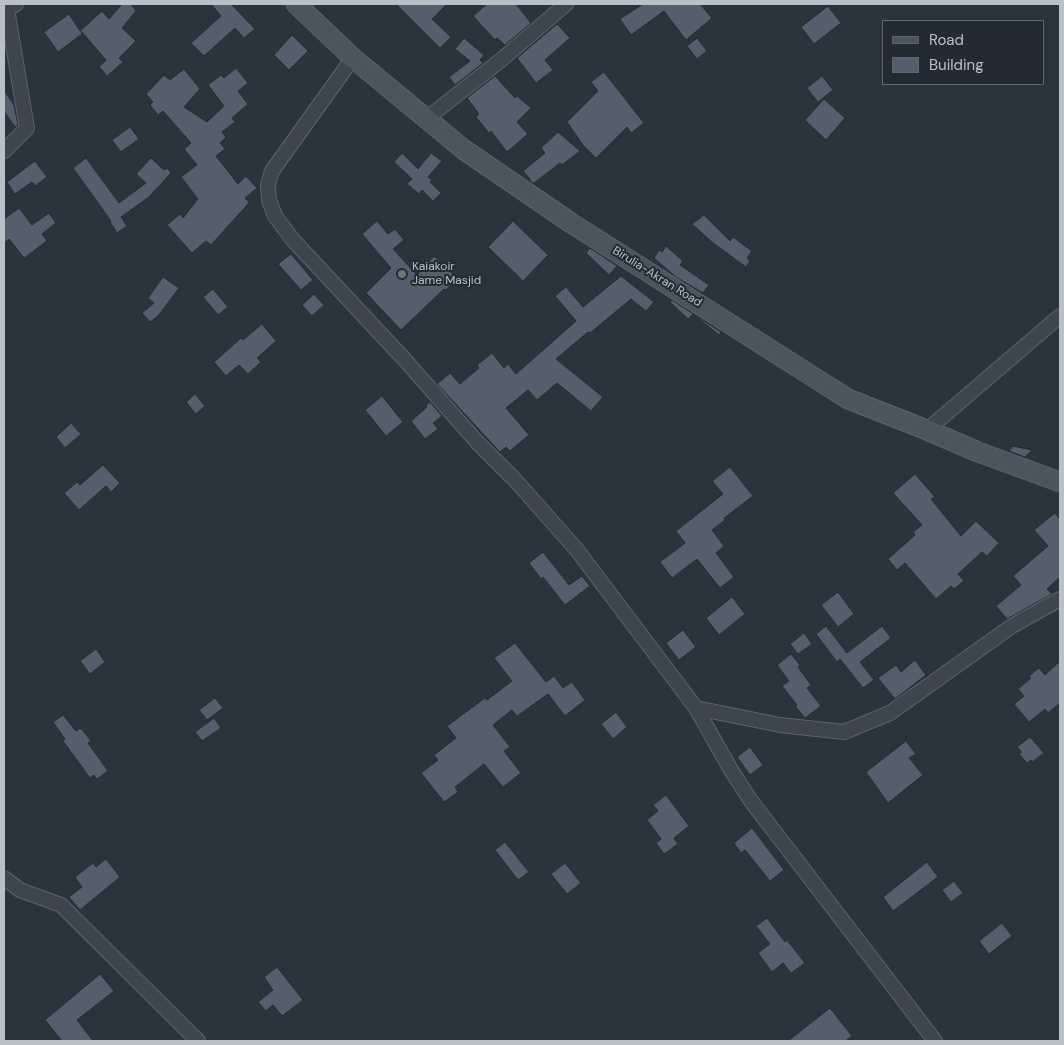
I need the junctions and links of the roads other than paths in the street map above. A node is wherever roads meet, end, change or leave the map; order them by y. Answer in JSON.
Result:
{"nodes":[{"id":1,"x":16,"y":4,"type":"edge"},
{"id":2,"x":296,"y":4,"type":"edge"},
{"id":3,"x":566,"y":4,"type":"edge"},
{"id":4,"x":353,"y":58,"type":"junction"},
{"id":5,"x":426,"y":119,"type":"junction"},
{"id":6,"x":4,"y":151,"type":"edge"},
{"id":7,"x":1060,"y":316,"type":"edge"},
{"id":8,"x":927,"y":430,"type":"junction"},
{"id":9,"x":1060,"y":482,"type":"edge"},
{"id":10,"x":1060,"y":599,"type":"edge"},
{"id":11,"x":696,"y":708,"type":"junction"},
{"id":12,"x":4,"y":878,"type":"edge"},
{"id":13,"x":198,"y":1041,"type":"edge"},
{"id":14,"x":935,"y":1041,"type":"edge"}],
"edges":[{"from":1,"to":6,"type":"street"},
{"from":2,"to":4,"type":"street","name":"Birulia-Akran Road"},
{"from":3,"to":5,"type":"street"},
{"from":4,"to":5,"type":"street","name":"Birulia-Akran Road"},
{"from":4,"to":11,"type":"street"},
{"from":5,"to":8,"type":"street","name":"Birulia-Akran Road"},
{"from":7,"to":8,"type":"street"},
{"from":8,"to":9,"type":"street","name":"Birulia-Akran Road"},
{"from":10,"to":11,"type":"street"},
{"from":11,"to":14,"type":"street"},
{"from":12,"to":13,"type":"street"}]}
